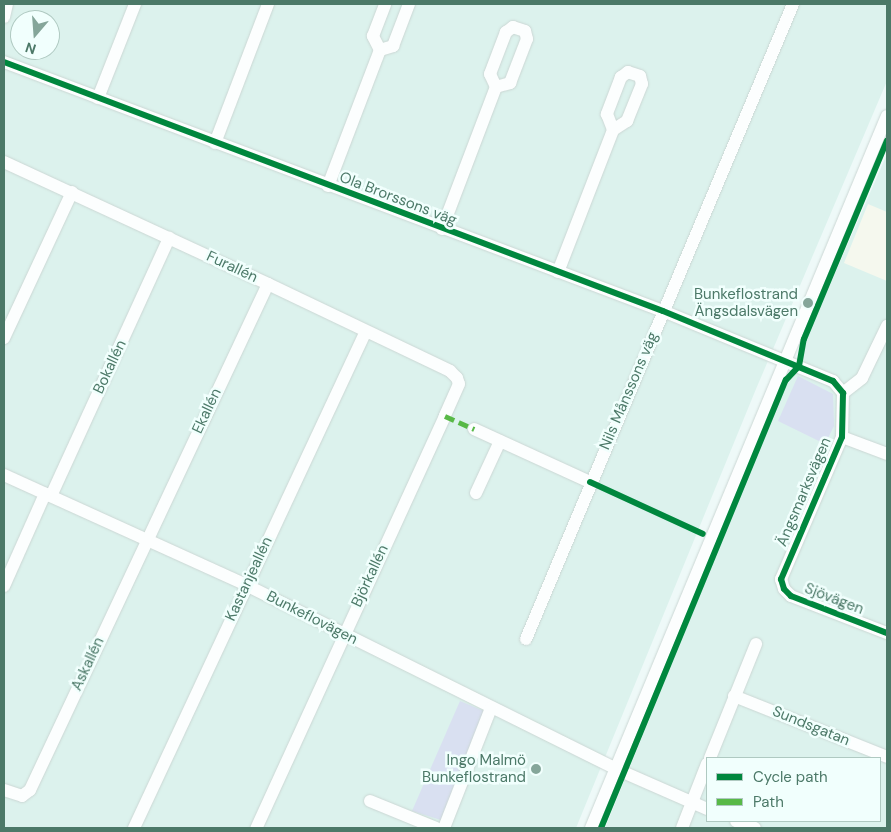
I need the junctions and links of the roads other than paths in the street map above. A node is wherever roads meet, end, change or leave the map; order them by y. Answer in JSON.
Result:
{"nodes":[{"id":1,"x":8,"y":4,"type":"edge"},
{"id":2,"x":134,"y":4,"type":"edge"},
{"id":3,"x":266,"y":4,"type":"edge"},
{"id":4,"x":385,"y":4,"type":"edge"},
{"id":5,"x":409,"y":4,"type":"edge"},
{"id":6,"x":793,"y":5,"type":"edge"},
{"id":7,"x":4,"y":17,"type":"edge"},
{"id":8,"x":380,"y":50,"type":"junction"},
{"id":9,"x":4,"y":62,"type":"edge"},
{"id":10,"x":496,"y":87,"type":"dead end"},
{"id":11,"x":98,"y":98,"type":"junction"},
{"id":12,"x":887,"y":116,"type":"edge"},
{"id":13,"x":613,"y":130,"type":"dead end"},
{"id":14,"x":215,"y":143,"type":"junction"},
{"id":15,"x":4,"y":162,"type":"edge"},
{"id":16,"x":328,"y":186,"type":"junction"},
{"id":17,"x":72,"y":192,"type":"junction"},
{"id":18,"x":442,"y":229,"type":"junction"},
{"id":19,"x":169,"y":238,"type":"junction"},
{"id":20,"x":558,"y":272,"type":"junction"},
{"id":21,"x":268,"y":284,"type":"junction"},
{"id":22,"x":663,"y":311,"type":"junction"},
{"id":23,"x":887,"y":326,"type":"edge"},
{"id":24,"x":366,"y":331,"type":"junction"},
{"id":25,"x":4,"y":338,"type":"edge"},
{"id":26,"x":784,"y":359,"type":"junction"},
{"id":27,"x":457,"y":378,"type":"joint"},
{"id":28,"x":843,"y":393,"type":"junction"},
{"id":29,"x":474,"y":429,"type":"dead end"},
{"id":30,"x":842,"y":437,"type":"junction"},
{"id":31,"x":500,"y":441,"type":"junction"},
{"id":32,"x":887,"y":454,"type":"edge"},
{"id":33,"x":4,"y":475,"type":"edge"},
{"id":34,"x":590,"y":482,"type":"junction"},
{"id":35,"x":476,"y":493,"type":"dead end"},
{"id":36,"x":48,"y":495,"type":"junction"},
{"id":37,"x":147,"y":539,"type":"junction"},
{"id":38,"x":781,"y":578,"type":"joint"},
{"id":39,"x":246,"y":585,"type":"junction"},
{"id":40,"x":4,"y":586,"type":"edge"},
{"id":41,"x":887,"y":633,"type":"edge"},
{"id":42,"x":343,"y":634,"type":"junction"},
{"id":43,"x":526,"y":639,"type":"dead end"},
{"id":44,"x":756,"y":644,"type":"dead end"},
{"id":45,"x":734,"y":696,"type":"junction"},
{"id":46,"x":491,"y":708,"type":"junction"},
{"id":47,"x":710,"y":757,"type":"edge"},
{"id":48,"x":887,"y":757,"type":"edge"},
{"id":49,"x":706,"y":767,"type":"edge"},
{"id":50,"x":616,"y":769,"type":"junction"},
{"id":51,"x":4,"y":790,"type":"edge"},
{"id":52,"x":370,"y":801,"type":"dead end"},
{"id":53,"x":692,"y":802,"type":"junction"},
{"id":54,"x":706,"y":809,"type":"edge"},
{"id":55,"x":739,"y":822,"type":"edge"},
{"id":56,"x":134,"y":828,"type":"edge"},
{"id":57,"x":256,"y":828,"type":"edge"},
{"id":58,"x":436,"y":828,"type":"edge"},
{"id":59,"x":444,"y":828,"type":"edge"},
{"id":60,"x":591,"y":828,"type":"edge"},
{"id":61,"x":682,"y":828,"type":"edge"},
{"id":62,"x":755,"y":828,"type":"edge"}],
"edges":[{"from":1,"to":7,"type":"street"},
{"from":2,"to":11,"type":"street"},
{"from":3,"to":14,"type":"street"},
{"from":4,"to":8,"type":"street"},
{"from":5,"to":8,"type":"street"},
{"from":6,"to":22,"type":"street","name":"Nils Månssons väg"},
{"from":8,"to":16,"type":"street"},
{"from":9,"to":11,"type":"street","name":"Ola Brorssons väg"},
{"from":10,"to":18,"type":"street"},
{"from":11,"to":14,"type":"street","name":"Ola Brorssons väg"},
{"from":12,"to":26,"type":"street"},
{"from":13,"to":20,"type":"street"},
{"from":14,"to":16,"type":"street","name":"Ola Brorssons väg"},
{"from":15,"to":17,"type":"street","name":"Furallén"},
{"from":16,"to":18,"type":"street","name":"Ola Brorssons väg"},
{"from":17,"to":19,"type":"street","name":"Furallén"},
{"from":17,"to":25,"type":"street"},
{"from":18,"to":20,"type":"street","name":"Ola Brorssons väg"},
{"from":19,"to":21,"type":"street","name":"Furallén"},
{"from":19,"to":36,"type":"street","name":"Bokallén"},
{"from":20,"to":22,"type":"street","name":"Ola Brorssons väg"},
{"from":21,"to":24,"type":"street","name":"Furallén"},
{"from":21,"to":37,"type":"street","name":"Ekallén"},
{"from":22,"to":26,"type":"street","name":"Ola Brorssons väg"},
{"from":22,"to":34,"type":"street","name":"Nils Månssons väg"},
{"from":23,"to":28,"type":"street"},
{"from":24,"to":27,"type":"street","name":"Furallén"},
{"from":24,"to":39,"type":"street","name":"Kastanjeallén"},
{"from":26,"to":28,"type":"street"},
{"from":26,"to":50,"type":"street"},
{"from":27,"to":42,"type":"street","name":"Björkallén"},
{"from":28,"to":30,"type":"street","name":"Ängsmarksvägen"},
{"from":29,"to":31,"type":"street"},
{"from":30,"to":32,"type":"street"},
{"from":30,"to":38,"type":"street","name":"Ängsmarksvägen"},
{"from":31,"to":34,"type":"street"},
{"from":31,"to":35,"type":"street"},
{"from":33,"to":36,"type":"street","name":"Bunkeflovägen"},
{"from":34,"to":43,"type":"street","name":"Nils Månssons väg"},
{"from":36,"to":37,"type":"street","name":"Bunkeflovägen"},
{"from":36,"to":40,"type":"street","name":"Bokallén"},
{"from":37,"to":39,"type":"street","name":"Bunkeflovägen"},
{"from":37,"to":51,"type":"street","name":"Askallén"},
{"from":38,"to":41,"type":"street","name":"Sjövägen"},
{"from":39,"to":42,"type":"street","name":"Bunkeflovägen"},
{"from":39,"to":56,"type":"street","name":"Kastanjeallén"},
{"from":42,"to":46,"type":"street","name":"Bunkeflovägen"},
{"from":42,"to":57,"type":"street","name":"Björkallén"},
{"from":44,"to":45,"type":"street"},
{"from":45,"to":47,"type":"street"},
{"from":45,"to":48,"type":"street","name":"Sundsgatan"},
{"from":46,"to":50,"type":"street","name":"Bunkeflovägen"},
{"from":46,"to":59,"type":"street"},
{"from":49,"to":53,"type":"street"},
{"from":50,"to":53,"type":"street","name":"Bunkeflovägen"},
{"from":50,"to":60,"type":"street"},
{"from":52,"to":58,"type":"street"},
{"from":53,"to":54,"type":"street","name":"Bunkeflovägen"},
{"from":53,"to":61,"type":"street"},
{"from":55,"to":62,"type":"street"}]}
